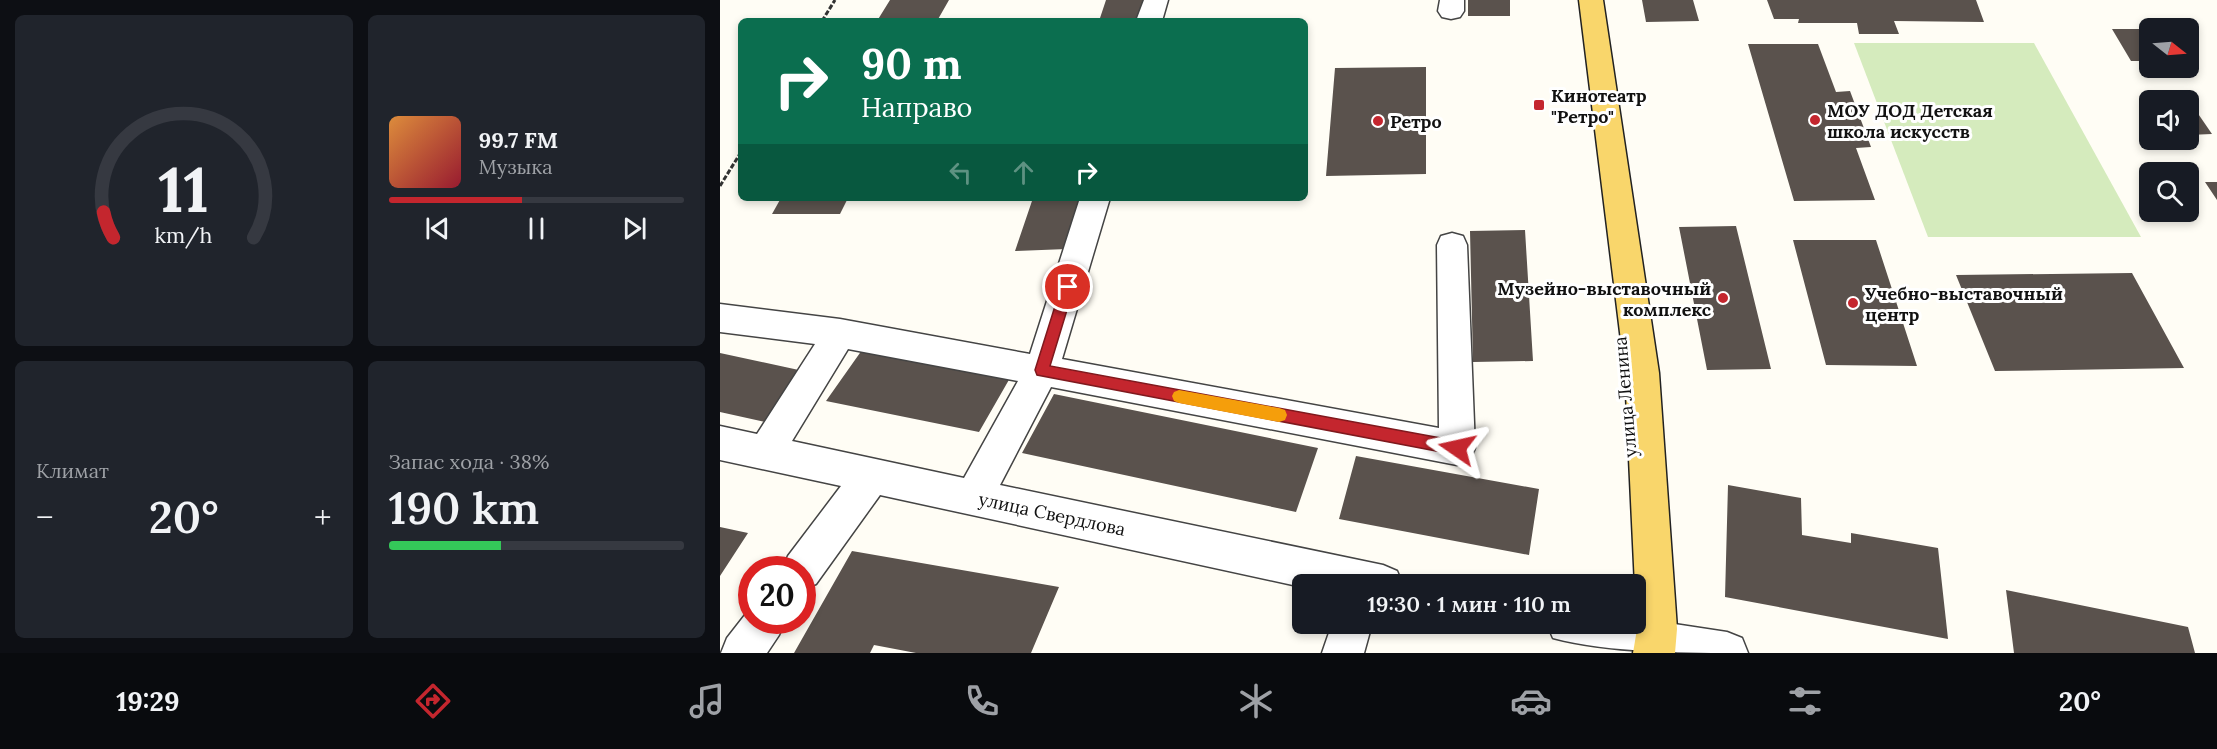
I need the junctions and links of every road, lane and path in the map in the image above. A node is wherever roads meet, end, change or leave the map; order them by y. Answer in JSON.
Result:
{"nodes":[{"id":1,"x":835,"y":0,"type":"edge"},
{"id":2,"x":1156,"y":0,"type":"edge"},
{"id":3,"x":1578,"y":0,"type":"edge"},
{"id":4,"x":1591,"y":0,"type":"edge"},
{"id":5,"x":824,"y":18,"type":"edge"},
{"id":6,"x":1150,"y":18,"type":"edge"},
{"id":7,"x":738,"y":157,"type":"edge"},
{"id":8,"x":720,"y":186,"type":"edge"},
{"id":9,"x":1094,"y":201,"type":"edge"},
{"id":10,"x":1452,"y":245,"type":"dead end"},
{"id":11,"x":720,"y":318,"type":"edge"},
{"id":12,"x":840,"y":333,"type":"junction"},
{"id":13,"x":1042,"y":370,"type":"junction"},
{"id":14,"x":720,"y":443,"type":"edge"},
{"id":15,"x":765,"y":453,"type":"junction"},
{"id":16,"x":871,"y":476,"type":"junction"},
{"id":17,"x":974,"y":498,"type":"junction"},
{"id":18,"x":812,"y":556,"type":"edge"},
{"id":19,"x":1324,"y":574,"type":"edge"},
{"id":20,"x":756,"y":634,"type":"edge"},
{"id":21,"x":1349,"y":634,"type":"edge"},
{"id":22,"x":1602,"y":634,"type":"edge"},
{"id":23,"x":1647,"y":647,"type":"edge"},
{"id":24,"x":742,"y":653,"type":"edge"},
{"id":25,"x":1343,"y":653,"type":"edge"},
{"id":26,"x":1727,"y":653,"type":"edge"}],
"edges":[{"from":1,"to":5,"type":"path"},
{"from":2,"to":6,"type":"street"},
{"from":3,"to":23,"type":"main road","name":"улица Ленина"},
{"from":4,"to":23,"type":"main road"},
{"from":7,"to":8,"type":"path"},
{"from":9,"to":13,"type":"street"},
{"from":10,"to":13,"type":"street"},
{"from":11,"to":12,"type":"street"},
{"from":12,"to":13,"type":"street"},
{"from":12,"to":15,"type":"street"},
{"from":13,"to":17,"type":"street"},
{"from":14,"to":15,"type":"street","name":"улица Свердлова"},
{"from":15,"to":16,"type":"street","name":"улица Свердлова"},
{"from":16,"to":17,"type":"street","name":"улица Свердлова"},
{"from":16,"to":18,"type":"street"},
{"from":17,"to":19,"type":"street","name":"улица Свердлова"},
{"from":20,"to":24,"type":"street"},
{"from":21,"to":25,"type":"street"},
{"from":22,"to":23,"type":"street"},
{"from":23,"to":26,"type":"street"}]}
